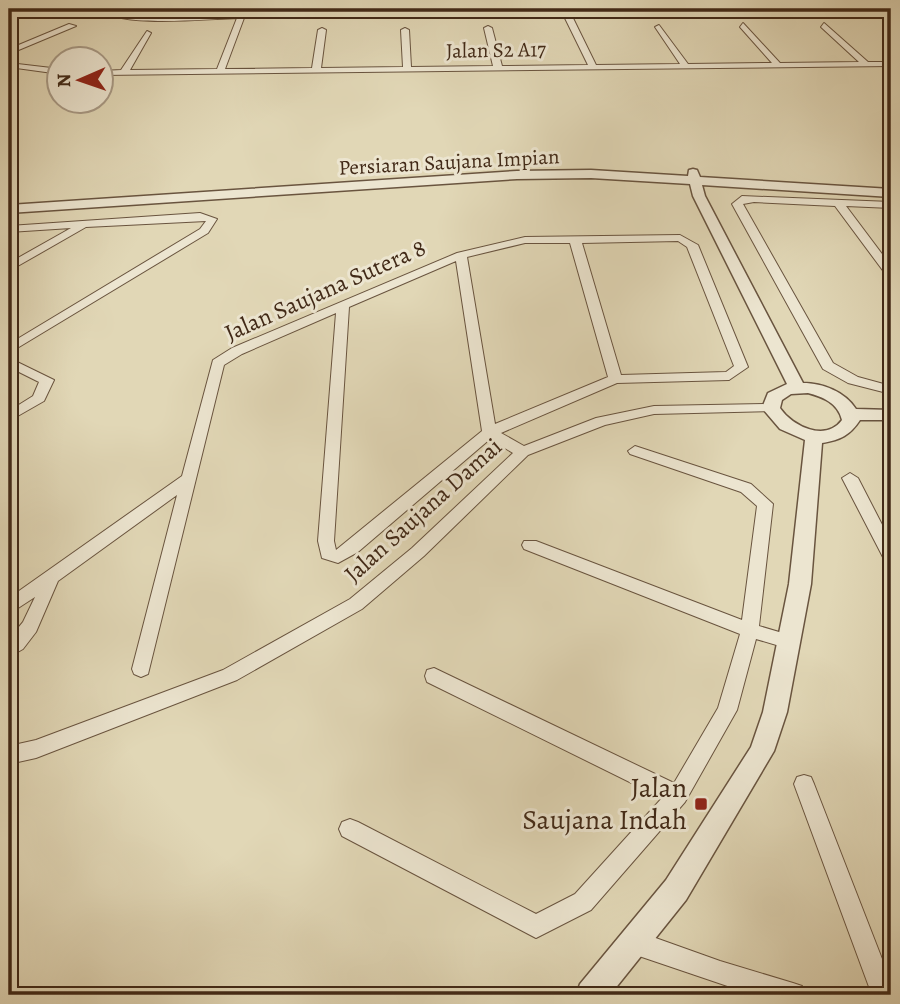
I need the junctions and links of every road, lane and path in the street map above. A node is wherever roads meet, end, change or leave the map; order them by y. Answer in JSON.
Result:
{"nodes":[{"id":1,"x":22,"y":9,"type":"edge"},
{"id":2,"x":100,"y":9,"type":"edge"},
{"id":3,"x":128,"y":9,"type":"edge"},
{"id":4,"x":614,"y":9,"type":"edge"},
{"id":5,"x":718,"y":9,"type":"edge"},
{"id":6,"x":799,"y":9,"type":"edge"},
{"id":7,"x":866,"y":9,"type":"edge"},
{"id":8,"x":9,"y":10,"type":"edge"},
{"id":9,"x":596,"y":10,"type":"edge"},
{"id":10,"x":359,"y":11,"type":"edge"},
{"id":11,"x":476,"y":11,"type":"edge"},
{"id":12,"x":242,"y":12,"type":"edge"},
{"id":13,"x":566,"y":12,"type":"junction"},
{"id":14,"x":112,"y":15,"type":"junction"},
{"id":15,"x":743,"y":25,"type":"dead end"},
{"id":16,"x":824,"y":25,"type":"dead end"},
{"id":17,"x":72,"y":26,"type":"dead end"},
{"id":18,"x":659,"y":27,"type":"dead end"},
{"id":19,"x":488,"y":28,"type":"dead end"},
{"id":20,"x":322,"y":30,"type":"dead end"},
{"id":21,"x":405,"y":30,"type":"dead end"},
{"id":22,"x":147,"y":33,"type":"dead end"},
{"id":23,"x":9,"y":52,"type":"edge"},
{"id":24,"x":866,"y":64,"type":"junction"},
{"id":25,"x":891,"y":64,"type":"edge"},
{"id":26,"x":9,"y":65,"type":"edge"},
{"id":27,"x":778,"y":65,"type":"junction"},
{"id":28,"x":685,"y":66,"type":"junction"},
{"id":29,"x":593,"y":67,"type":"junction"},
{"id":30,"x":498,"y":68,"type":"junction"},
{"id":31,"x":407,"y":69,"type":"junction"},
{"id":32,"x":46,"y":70,"type":"edge"},
{"id":33,"x":316,"y":71,"type":"junction"},
{"id":34,"x":220,"y":72,"type":"junction"},
{"id":35,"x":116,"y":73,"type":"edge"},
{"id":36,"x":124,"y":73,"type":"junction"},
{"id":37,"x":693,"y":176,"type":"junction"},
{"id":38,"x":891,"y":183,"type":"edge"},
{"id":39,"x":891,"y":193,"type":"edge"},
{"id":40,"x":9,"y":198,"type":"edge"},
{"id":41,"x":839,"y":204,"type":"junction"},
{"id":42,"x":891,"y":205,"type":"edge"},
{"id":43,"x":9,"y":209,"type":"edge"},
{"id":44,"x":87,"y":224,"type":"junction"},
{"id":45,"x":9,"y":229,"type":"edge"},
{"id":46,"x":575,"y":240,"type":"junction"},
{"id":47,"x":461,"y":255,"type":"junction"},
{"id":48,"x":9,"y":268,"type":"edge"},
{"id":49,"x":891,"y":274,"type":"edge"},
{"id":50,"x":344,"y":306,"type":"junction"},
{"id":51,"x":9,"y":349,"type":"edge"},
{"id":52,"x":9,"y":362,"type":"edge"},
{"id":53,"x":615,"y":379,"type":"junction"},
{"id":54,"x":797,"y":388,"type":"junction"},
{"id":55,"x":891,"y":390,"type":"edge"},
{"id":56,"x":771,"y":408,"type":"junction"},
{"id":57,"x":850,"y":414,"type":"junction"},
{"id":58,"x":891,"y":415,"type":"edge"},
{"id":59,"x":9,"y":417,"type":"edge"},
{"id":60,"x":489,"y":432,"type":"junction"},
{"id":61,"x":814,"y":436,"type":"junction"},
{"id":62,"x":635,"y":451,"type":"dead end"},
{"id":63,"x":523,"y":453,"type":"junction"},
{"id":64,"x":850,"y":478,"type":"dead end"},
{"id":65,"x":188,"y":479,"type":"junction"},
{"id":66,"x":530,"y":545,"type":"dead end"},
{"id":67,"x":891,"y":557,"type":"edge"},
{"id":68,"x":51,"y":576,"type":"junction"},
{"id":69,"x":9,"y":607,"type":"edge"},
{"id":70,"x":750,"y":630,"type":"junction"},
{"id":71,"x":790,"y":642,"type":"junction"},
{"id":72,"x":9,"y":650,"type":"edge"},
{"id":73,"x":141,"y":669,"type":"dead end"},
{"id":74,"x":434,"y":676,"type":"dead end"},
{"id":75,"x":9,"y":755,"type":"edge"},
{"id":76,"x":804,"y":784,"type":"dead end"},
{"id":77,"x":678,"y":795,"type":"junction"},
{"id":78,"x":350,"y":829,"type":"dead end"},
{"id":79,"x":635,"y":943,"type":"junction"},
{"id":80,"x":591,"y":995,"type":"edge"},
{"id":81,"x":793,"y":995,"type":"edge"},
{"id":82,"x":884,"y":995,"type":"edge"}],
"edges":[{"from":1,"to":8,"type":"street"},
{"from":2,"to":14,"type":"street"},
{"from":3,"to":14,"type":"street"},
{"from":4,"to":9,"type":"street"},
{"from":5,"to":6,"type":"street"},
{"from":6,"to":7,"type":"street"},
{"from":9,"to":13,"type":"street"},
{"from":10,"to":11,"type":"street"},
{"from":10,"to":12,"type":"street"},
{"from":11,"to":13,"type":"street"},
{"from":12,"to":14,"type":"street"},
{"from":12,"to":34,"type":"street"},
{"from":13,"to":29,"type":"street"},
{"from":15,"to":27,"type":"street"},
{"from":16,"to":24,"type":"street"},
{"from":17,"to":23,"type":"street"},
{"from":18,"to":28,"type":"street"},
{"from":19,"to":30,"type":"street"},
{"from":20,"to":33,"type":"street"},
{"from":21,"to":31,"type":"street"},
{"from":22,"to":36,"type":"street"},
{"from":24,"to":25,"type":"street","name":"Jalan S2 A17"},
{"from":24,"to":27,"type":"street","name":"Jalan S2 A17"},
{"from":26,"to":32,"type":"street"},
{"from":27,"to":28,"type":"street","name":"Jalan S2 A17"},
{"from":28,"to":29,"type":"street","name":"Jalan S2 A17"},
{"from":29,"to":30,"type":"street","name":"Jalan S2 A17"},
{"from":30,"to":31,"type":"street","name":"Jalan S2 A17"},
{"from":31,"to":33,"type":"street","name":"Jalan S2 A17"},
{"from":33,"to":34,"type":"street","name":"Jalan S2 A17"},
{"from":34,"to":36,"type":"street","name":"Jalan S2 A17"},
{"from":35,"to":36,"type":"street","name":"Jalan S2 A17"},
{"from":37,"to":38,"type":"street","name":"Persiaran Saujana Impian"},
{"from":37,"to":39,"type":"street","name":"Persiaran Saujana Impian"},
{"from":37,"to":40,"type":"street","name":"Persiaran Saujana Impian"},
{"from":37,"to":43,"type":"street","name":"Persiaran Saujana Impian"},
{"from":37,"to":54,"type":"street"},
{"from":41,"to":42,"type":"street"},
{"from":41,"to":49,"type":"street"},
{"from":41,"to":55,"type":"street"},
{"from":44,"to":45,"type":"street"},
{"from":44,"to":48,"type":"street"},
{"from":44,"to":51,"type":"street"},
{"from":46,"to":47,"type":"street","name":"Jalan Saujana Sutera 8"},
{"from":46,"to":53,"type":"street"},
{"from":46,"to":53,"type":"street","name":"Jalan Saujana Sutera 8"},
{"from":47,"to":50,"type":"street","name":"Jalan Saujana Sutera 8"},
{"from":47,"to":60,"type":"street"},
{"from":50,"to":60,"type":"street"},
{"from":50,"to":65,"type":"street","name":"Jalan Saujana Sutera 8"},
{"from":52,"to":59,"type":"street"},
{"from":53,"to":60,"type":"street"},
{"from":54,"to":56,"type":"street"},
{"from":54,"to":57,"type":"street"},
{"from":56,"to":61,"type":"street"},
{"from":56,"to":63,"type":"street","name":"Jalan Saujana Damai"},
{"from":57,"to":58,"type":"street"},
{"from":57,"to":61,"type":"street"},
{"from":60,"to":63,"type":"street"},
{"from":61,"to":71,"type":"street"},
{"from":62,"to":70,"type":"street"},
{"from":63,"to":75,"type":"street","name":"Jalan Saujana Damai"},
{"from":64,"to":67,"type":"street"},
{"from":65,"to":68,"type":"street"},
{"from":65,"to":73,"type":"street","name":"Jalan Saujana Sutera 8"},
{"from":66,"to":70,"type":"street"},
{"from":68,"to":69,"type":"street"},
{"from":68,"to":72,"type":"street"},
{"from":70,"to":71,"type":"street"},
{"from":70,"to":77,"type":"street"},
{"from":71,"to":79,"type":"street"},
{"from":74,"to":77,"type":"street"},
{"from":76,"to":82,"type":"street"},
{"from":77,"to":78,"type":"street"},
{"from":79,"to":80,"type":"street"},
{"from":79,"to":81,"type":"street"}]}
